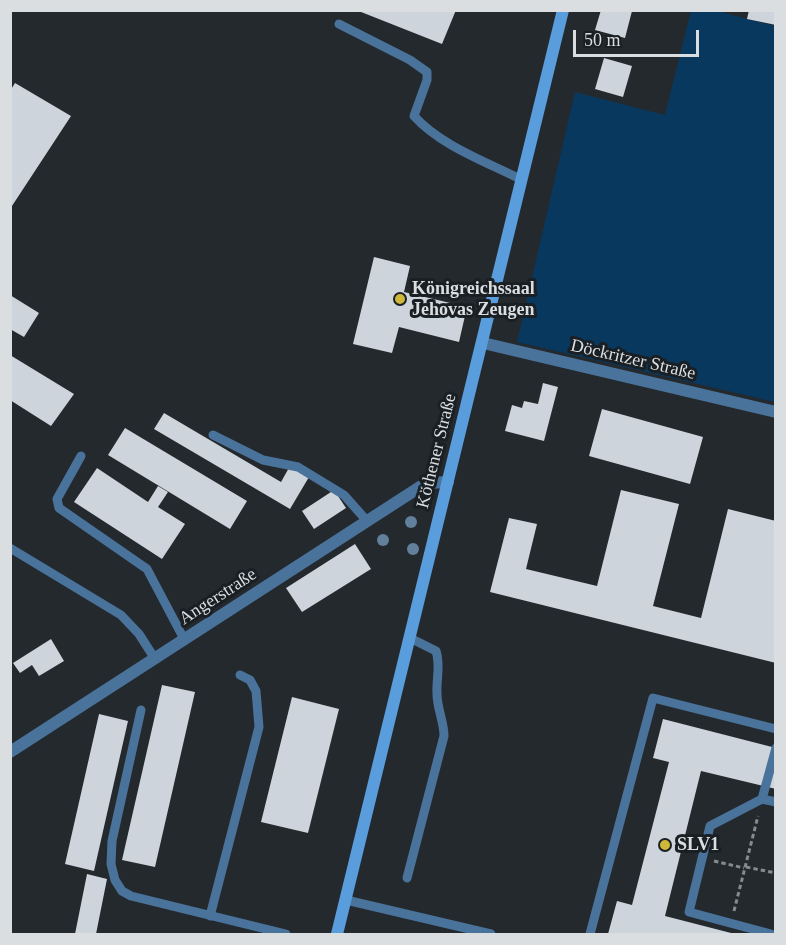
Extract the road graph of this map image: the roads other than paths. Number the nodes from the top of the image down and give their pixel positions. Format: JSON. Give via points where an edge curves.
{"nodes":[{"id":1,"x":563,"y":10,"type":"edge"},
{"id":2,"x":339,"y":24,"type":"dead end"},
{"id":3,"x":522,"y":180,"type":"junction"},
{"id":4,"x":483,"y":343,"type":"junction"},
{"id":5,"x":776,"y":412,"type":"edge"},
{"id":6,"x":213,"y":435,"type":"dead end"},
{"id":7,"x":81,"y":456,"type":"dead end"},
{"id":8,"x":448,"y":482,"type":"junction"},
{"id":9,"x":367,"y":521,"type":"junction"},
{"id":10,"x":10,"y":548,"type":"edge"},
{"id":11,"x":410,"y":638,"type":"junction"},
{"id":12,"x":184,"y":639,"type":"junction"},
{"id":13,"x":155,"y":659,"type":"junction"},
{"id":14,"x":240,"y":675,"type":"dead end"},
{"id":15,"x":141,"y":710,"type":"dead end"},
{"id":16,"x":776,"y":729,"type":"edge"},
{"id":17,"x":776,"y":748,"type":"edge"},
{"id":18,"x":10,"y":752,"type":"edge"},
{"id":19,"x":762,"y":799,"type":"junction"},
{"id":20,"x":776,"y":802,"type":"edge"},
{"id":21,"x":407,"y":878,"type":"dead end"},
{"id":22,"x":346,"y":900,"type":"junction"},
{"id":23,"x":210,"y":916,"type":"junction"},
{"id":24,"x":286,"y":934,"type":"edge"},
{"id":25,"x":337,"y":934,"type":"edge"},
{"id":26,"x":490,"y":934,"type":"edge"},
{"id":27,"x":590,"y":934,"type":"edge"},
{"id":28,"x":771,"y":934,"type":"edge"}],
"edges":[{"from":1,"to":3,"type":"main road","name":"Köthener Straße"},
{"from":2,"to":3,"type":"lane","via":[[427,72],[414,116],[422,125]]},
{"from":3,"to":4,"type":"main road","name":"Köthener Straße"},
{"from":4,"to":5,"type":"street","name":"Döckritzer Straße"},
{"from":4,"to":8,"type":"main road","name":"Köthener Straße"},
{"from":6,"to":9,"type":"lane","via":[[263,460],[298,466],[344,495]]},
{"from":7,"to":12,"type":"lane","via":[[57,499],[59,508],[147,569]]},
{"from":8,"to":9,"type":"street","name":"Angerstraße","via":[[426,483]]},
{"from":8,"to":11,"type":"main road","name":"Köthener Straße"},
{"from":9,"to":12,"type":"street","name":"Angerstraße"},
{"from":10,"to":13,"type":"lane","via":[[121,615]]},
{"from":11,"to":21,"type":"lane","via":[[436,651],[437,695],[444,736]]},
{"from":11,"to":22,"type":"main road","name":"Köthener Straße"},
{"from":12,"to":13,"type":"street","name":"Angerstraße"},
{"from":13,"to":18,"type":"street","name":"Angerstraße"},
{"from":14,"to":23,"type":"lane","via":[[250,680],[256,691],[259,726]]},
{"from":15,"to":23,"type":"lane","via":[[112,841],[115,880],[131,896]]},
{"from":16,"to":27,"type":"lane","via":[[653,698]]},
{"from":17,"to":19,"type":"lane"},
{"from":19,"to":20,"type":"lane"},
{"from":19,"to":28,"type":"lane","via":[[710,826],[689,912]]},
{"from":22,"to":25,"type":"main road","name":"Köthener Straße"},
{"from":22,"to":26,"type":"lane"},
{"from":23,"to":24,"type":"lane"}]}
